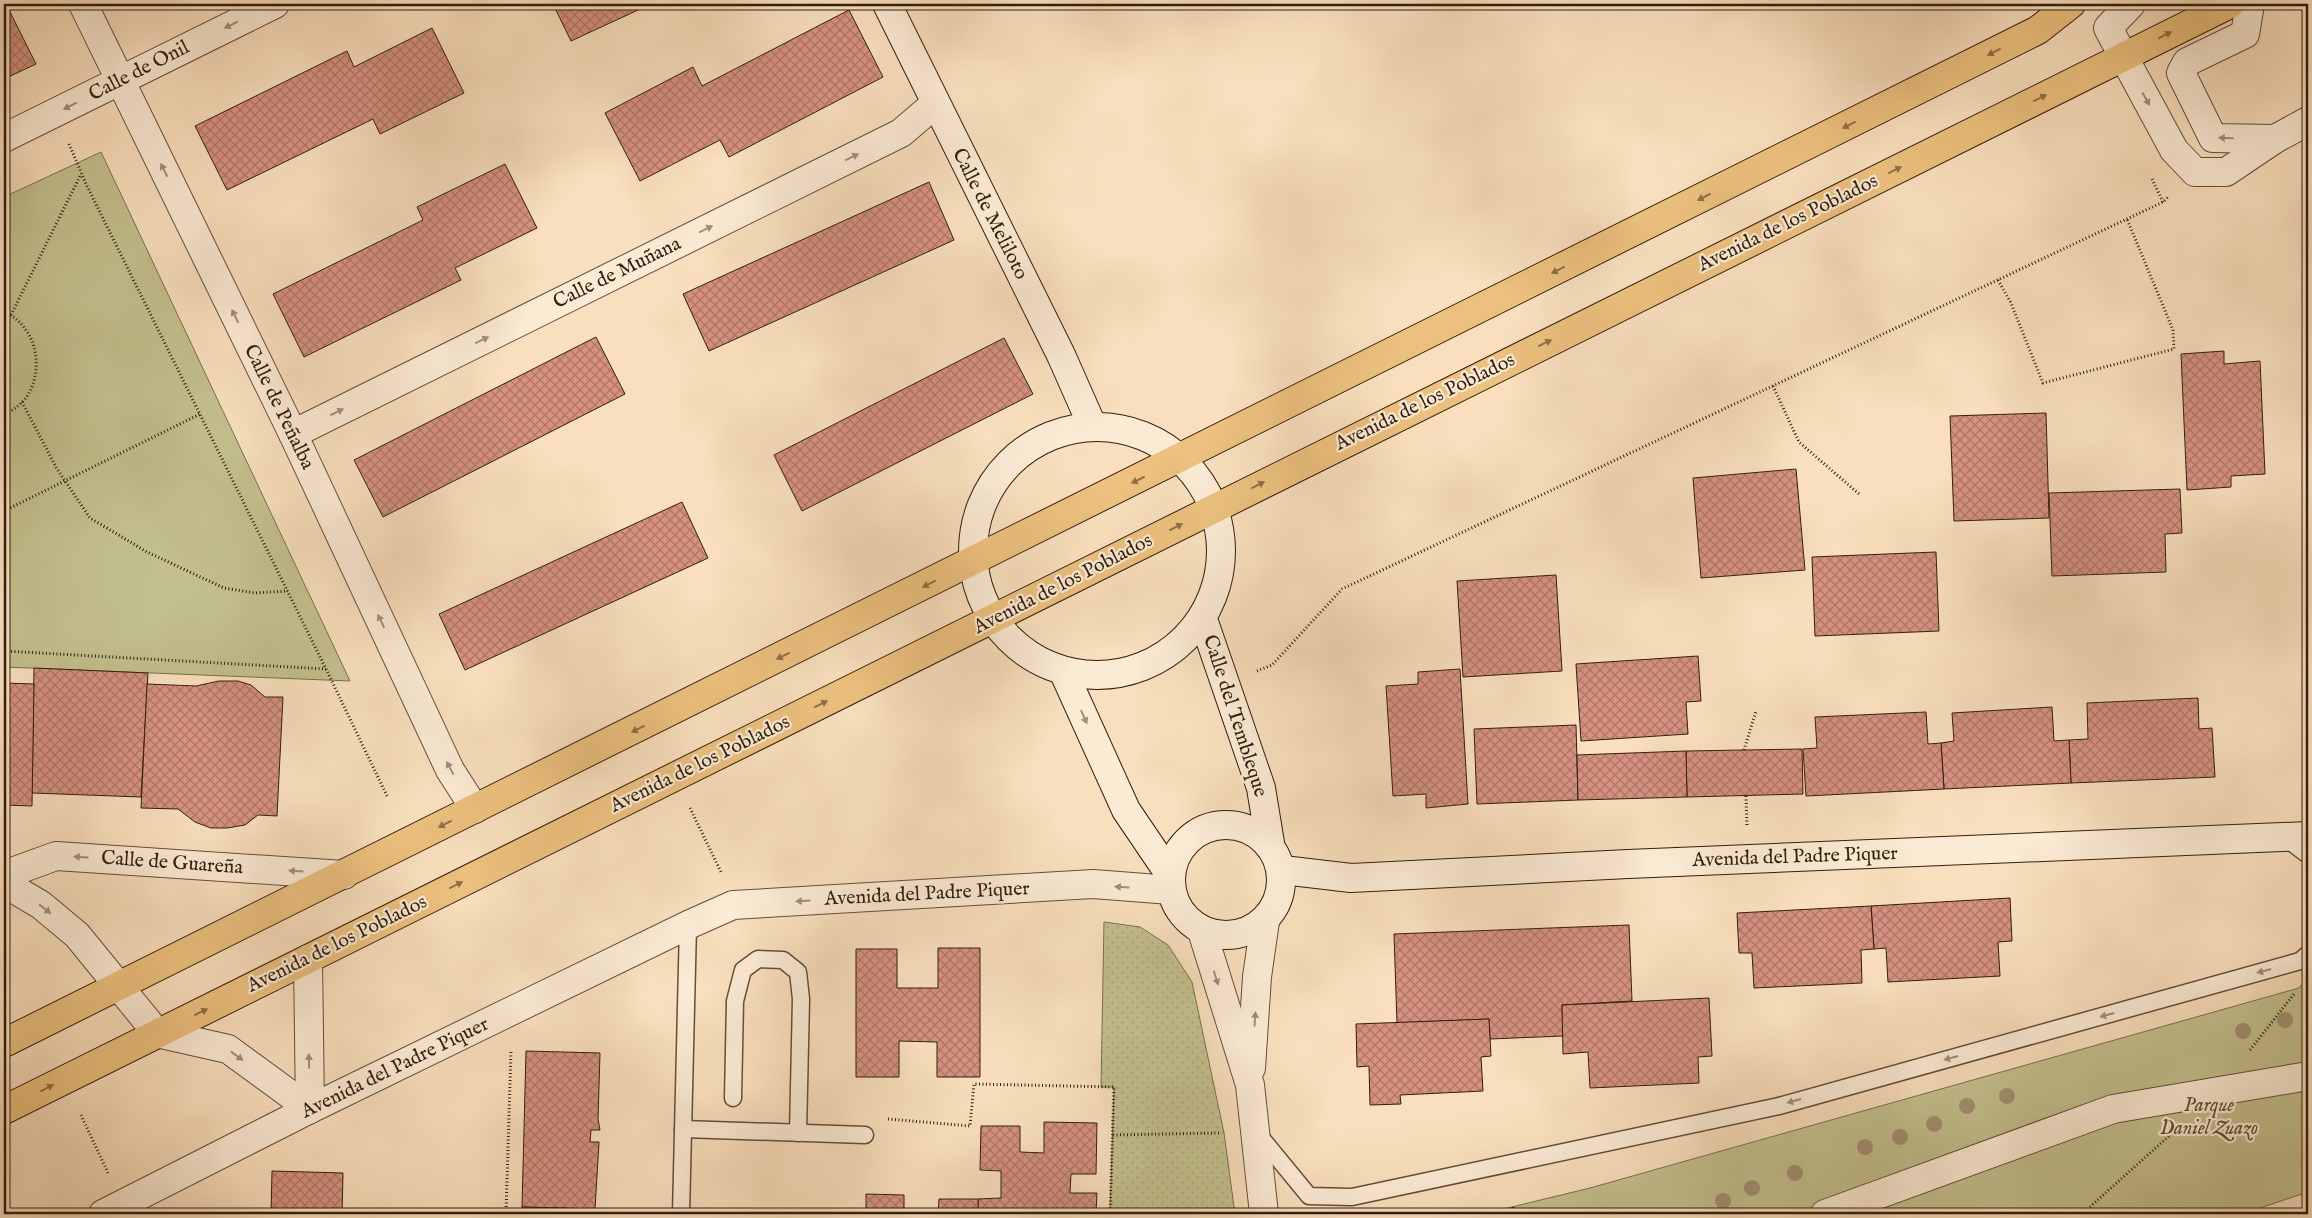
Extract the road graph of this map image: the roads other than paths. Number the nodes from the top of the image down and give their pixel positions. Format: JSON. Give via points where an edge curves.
{"nodes":[{"id":1,"x":83,"y":4,"type":"edge"},
{"id":2,"x":275,"y":4,"type":"edge"},
{"id":3,"x":887,"y":4,"type":"edge"},
{"id":4,"x":2071,"y":4,"type":"edge"},
{"id":5,"x":2131,"y":4,"type":"edge"},
{"id":6,"x":2230,"y":4,"type":"edge"},
{"id":7,"x":2250,"y":4,"type":"edge"},
{"id":8,"x":2122,"y":57,"type":"junction"},
{"id":9,"x":121,"y":80,"type":"junction"},
{"id":10,"x":935,"y":104,"type":"junction"},
{"id":11,"x":2308,"y":121,"type":"edge"},
{"id":12,"x":4,"y":138,"type":"edge"},
{"id":13,"x":2275,"y":139,"type":"junction"},
{"id":14,"x":1092,"y":425,"type":"junction"},
{"id":15,"x":293,"y":434,"type":"junction"},
{"id":16,"x":1182,"y":458,"type":"junction"},
{"id":17,"x":1215,"y":508,"type":"junction"},
{"id":18,"x":972,"y":562,"type":"junction"},
{"id":19,"x":1203,"y":619,"type":"junction"},
{"id":20,"x":992,"y":620,"type":"junction"},
{"id":21,"x":1064,"y":672,"type":"junction"},
{"id":22,"x":475,"y":809,"type":"junction"},
{"id":23,"x":2296,"y":836,"type":"edge"},
{"id":24,"x":1270,"y":843,"type":"junction"},
{"id":25,"x":2308,"y":855,"type":"edge"},
{"id":26,"x":1283,"y":870,"type":"junction"},
{"id":27,"x":4,"y":875,"type":"edge"},
{"id":28,"x":344,"y":875,"type":"junction"},
{"id":29,"x":4,"y":883,"type":"edge"},
{"id":30,"x":1170,"y":883,"type":"junction"},
{"id":31,"x":1265,"y":921,"type":"junction"},
{"id":32,"x":688,"y":925,"type":"junction"},
{"id":33,"x":1202,"y":931,"type":"junction"},
{"id":34,"x":2308,"y":954,"type":"edge"},
{"id":35,"x":308,"y":959,"type":"junction"},
{"id":36,"x":120,"y":986,"type":"junction"},
{"id":37,"x":157,"y":1033,"type":"junction"},
{"id":38,"x":4,"y":1043,"type":"edge"},
{"id":39,"x":2308,"y":1076,"type":"edge"},
{"id":40,"x":1250,"y":1085,"type":"junction"},
{"id":41,"x":733,"y":1098,"type":"dead end"},
{"id":42,"x":310,"y":1109,"type":"junction"},
{"id":43,"x":4,"y":1110,"type":"edge"},
{"id":44,"x":683,"y":1129,"type":"junction"},
{"id":45,"x":1256,"y":1132,"type":"junction"},
{"id":46,"x":798,"y":1133,"type":"junction"},
{"id":47,"x":865,"y":1135,"type":"road end"},
{"id":48,"x":103,"y":1214,"type":"edge"},
{"id":49,"x":681,"y":1214,"type":"edge"},
{"id":50,"x":1264,"y":1214,"type":"edge"},
{"id":51,"x":1825,"y":1214,"type":"edge"}],
"edges":[{"from":1,"to":9,"type":"street","name":"Calle de Peñalba"},
{"from":2,"to":9,"type":"street","name":"Calle de Onil","one_way":true},
{"from":3,"to":10,"type":"street","name":"Calle de Meliloto"},
{"from":4,"to":16,"type":"main road","one_way":true,"via":[[2038,30]]},
{"from":5,"to":8,"type":"street","via":[[2108,28]]},
{"from":8,"to":6,"type":"main road","name":"Avenida de los Poblados","one_way":true},
{"from":13,"to":7,"type":"street","one_way":true,"via":[[2213,138],[2181,73],[2187,62],[2244,34]]},
{"from":8,"to":13,"type":"street","one_way":true,"via":[[2174,150],[2195,172],[2226,172]]},
{"from":17,"to":8,"type":"main road","name":"Avenida de los Poblados","one_way":true},
{"from":9,"to":12,"type":"street","name":"Calle de Onil","one_way":true},
{"from":15,"to":9,"type":"street","name":"Calle de Peñalba","one_way":true},
{"from":10,"to":14,"type":"street","name":"Calle de Meliloto","via":[[1061,355]]},
{"from":15,"to":10,"type":"street","name":"Calle de Muñana","one_way":true,"via":[[900,133]]},
{"from":11,"to":13,"type":"street"},
{"from":14,"to":16,"type":"street","via":[[1140,432]]},
{"from":14,"to":18,"type":"street","via":[[1043,438],[1003,468],[978,512]]},
{"from":22,"to":15,"type":"street","name":"Calle de Peñalba","one_way":true,"via":[[450,770]]},
{"from":16,"to":17,"type":"street"},
{"from":16,"to":18,"type":"main road","one_way":true},
{"from":17,"to":19,"type":"street","via":[[1223,545],[1218,584]]},
{"from":20,"to":17,"type":"main road","name":"Avenida de los Poblados","one_way":true},
{"from":18,"to":20,"type":"street"},
{"from":18,"to":22,"type":"main road","one_way":true},
{"from":19,"to":21,"type":"street","via":[[1166,656],[1116,676]]},
{"from":19,"to":24,"type":"street","name":"Calle del Tembleque","via":[[1261,788]]},
{"from":20,"to":21,"type":"street","via":[[1024,653]]},
{"from":35,"to":20,"type":"main road","name":"Avenida de los Poblados","one_way":true},
{"from":21,"to":30,"type":"street","one_way":true,"via":[[1126,810]]},
{"from":22,"to":28,"type":"main road","one_way":true},
{"from":23,"to":25,"type":"lane"},
{"from":23,"to":26,"type":"street","name":"Avenida del Padre Piquer","via":[[1351,878]]},
{"from":24,"to":26,"type":"street"},
{"from":24,"to":30,"type":"street","via":[[1242,825],[1210,826],[1182,844]]},
{"from":26,"to":31,"type":"street","via":[[1280,898]]},
{"from":28,"to":27,"type":"street","name":"Calle de Guareña","one_way":true,"via":[[56,856]]},
{"from":28,"to":36,"type":"main road"},
{"from":29,"to":36,"type":"street","one_way":true,"via":[[41,905],[77,935]]},
{"from":30,"to":32,"type":"street","name":"Avenida del Padre Piquer","one_way":true,"via":[[1093,884],[733,905]]},
{"from":30,"to":33,"type":"street","via":[[1181,915]]},
{"from":31,"to":33,"type":"street","via":[[1235,936]]},
{"from":40,"to":31,"type":"street","one_way":true},
{"from":32,"to":42,"type":"street","name":"Avenida del Padre Piquer"},
{"from":32,"to":44,"type":"lane"},
{"from":33,"to":40,"type":"street","one_way":true},
{"from":34,"to":45,"type":"lane","one_way":true,"via":[[2300,962],[1779,1106],[1352,1197],[1309,1196]]},
{"from":37,"to":35,"type":"main road","name":"Avenida de los Poblados","one_way":true},
{"from":42,"to":35,"type":"street","one_way":true},
{"from":36,"to":37,"type":"street"},
{"from":36,"to":38,"type":"main road"},
{"from":37,"to":42,"type":"street","one_way":true,"via":[[228,1049]]},
{"from":43,"to":37,"type":"main road","name":"Avenida de los Poblados","one_way":true},
{"from":39,"to":51,"type":"street","via":[[2113,1109]]},
{"from":40,"to":45,"type":"street"},
{"from":41,"to":46,"type":"lane","via":[[735,1001],[743,970],[758,960],[783,960],[798,972],[801,999]]},
{"from":42,"to":48,"type":"street","name":"Avenida del Padre Piquer"},
{"from":44,"to":46,"type":"lane"},
{"from":44,"to":49,"type":"lane"},
{"from":45,"to":50,"type":"street"},
{"from":46,"to":47,"type":"lane"}]}
